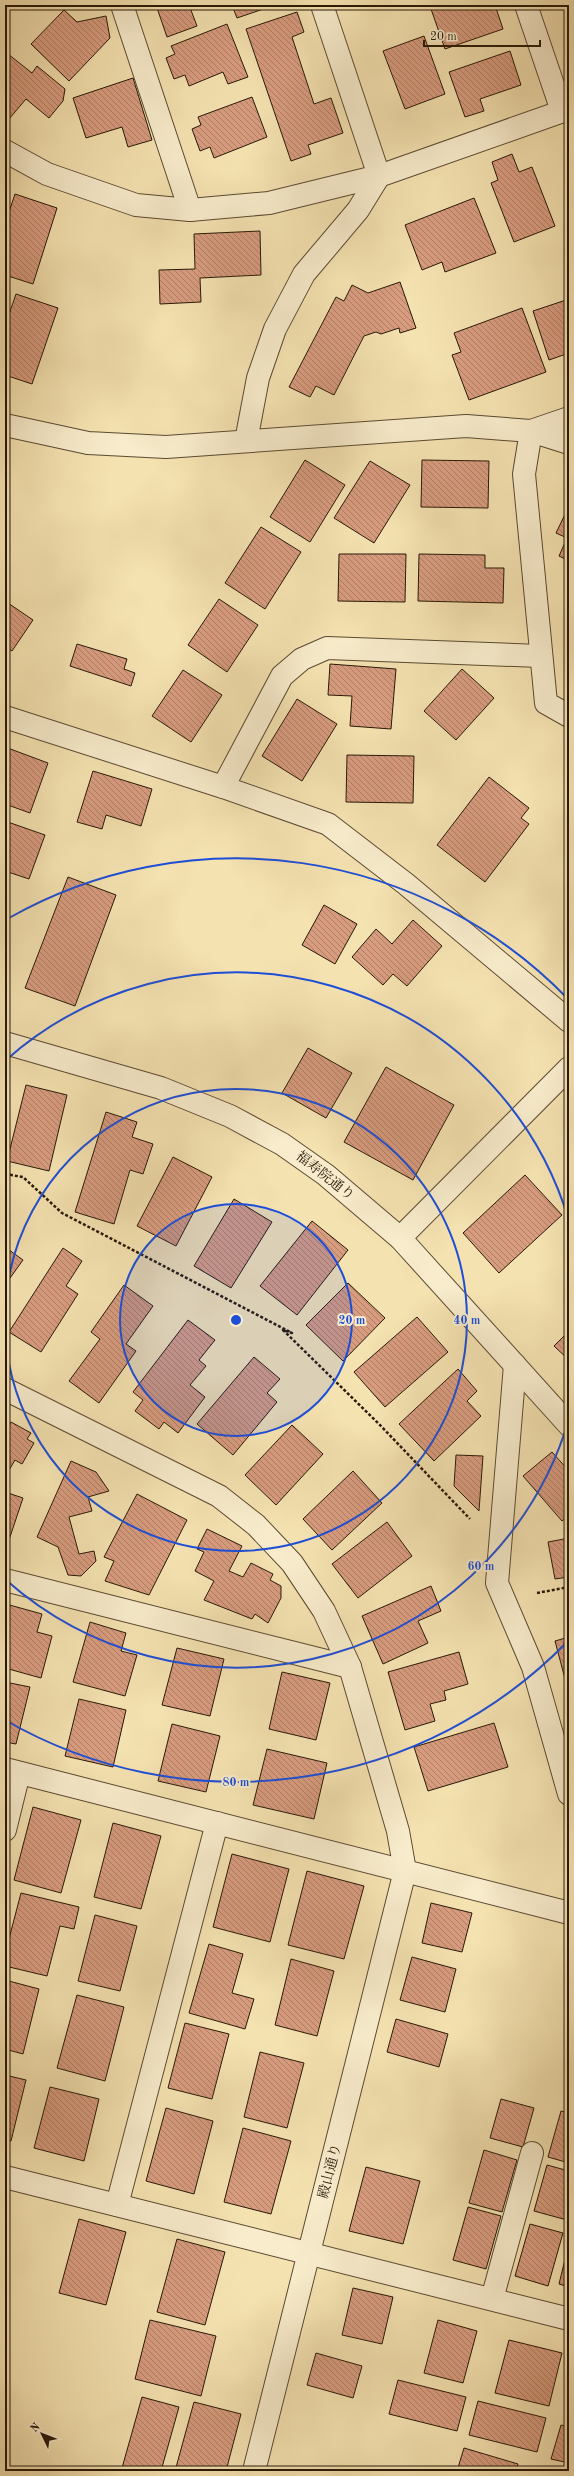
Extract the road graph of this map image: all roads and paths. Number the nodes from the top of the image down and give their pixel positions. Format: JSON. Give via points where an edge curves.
{"nodes":[{"id":1,"x":122,"y":5,"type":"edge"},
{"id":2,"x":322,"y":5,"type":"edge"},
{"id":3,"x":526,"y":5,"type":"edge"},
{"id":4,"x":565,"y":110,"type":"edge"},
{"id":5,"x":5,"y":151,"type":"edge"},
{"id":6,"x":379,"y":176,"type":"junction"},
{"id":7,"x":190,"y":210,"type":"junction"},
{"id":8,"x":569,"y":418,"type":"edge"},
{"id":9,"x":5,"y":425,"type":"edge"},
{"id":10,"x":531,"y":431,"type":"junction"},
{"id":11,"x":246,"y":441,"type":"junction"},
{"id":12,"x":569,"y":443,"type":"edge"},
{"id":13,"x":540,"y":656,"type":"junction"},
{"id":14,"x":569,"y":716,"type":"edge"},
{"id":15,"x":5,"y":717,"type":"edge"},
{"id":16,"x":223,"y":787,"type":"junction"},
{"id":17,"x":569,"y":1021,"type":"edge"},
{"id":18,"x":5,"y":1044,"type":"edge"},
{"id":19,"x":569,"y":1068,"type":"edge"},
{"id":20,"x":5,"y":1174,"type":"edge"},
{"id":21,"x":400,"y":1238,"type":"junction"},
{"id":22,"x":515,"y":1365,"type":"junction"},
{"id":23,"x":5,"y":1388,"type":"edge"},
{"id":24,"x":569,"y":1425,"type":"edge"},
{"id":25,"x":499,"y":1550,"type":"junction"},
{"id":26,"x":5,"y":1580,"type":"edge"},
{"id":27,"x":533,"y":1587,"type":"dead end"},
{"id":28,"x":569,"y":1587,"type":"edge"},
{"id":29,"x":350,"y":1667,"type":"junction"},
{"id":30,"x":12,"y":1771,"type":"edge"},
{"id":31,"x":569,"y":1794,"type":"edge"},
{"id":32,"x":217,"y":1823,"type":"junction"},
{"id":33,"x":5,"y":1830,"type":"edge"},
{"id":34,"x":405,"y":1871,"type":"junction"},
{"id":35,"x":569,"y":1913,"type":"edge"},
{"id":36,"x":532,"y":2153,"type":"dead end"},
{"id":37,"x":5,"y":2177,"type":"edge"},
{"id":38,"x":117,"y":2205,"type":"junction"},
{"id":39,"x":309,"y":2253,"type":"junction"},
{"id":40,"x":492,"y":2300,"type":"junction"},
{"id":41,"x":569,"y":2319,"type":"edge"},
{"id":42,"x":254,"y":2471,"type":"edge"}],
"edges":[{"from":1,"to":7,"type":"street"},
{"from":2,"to":6,"type":"street"},
{"from":3,"to":4,"type":"street"},
{"from":4,"to":6,"type":"street"},
{"from":5,"to":7,"type":"street","via":[[47,174],[136,204]]},
{"from":6,"to":7,"type":"street","via":[[269,203]]},
{"from":6,"to":11,"type":"street","via":[[358,210],[304,274],[274,329],[258,378]]},
{"from":8,"to":10,"type":"street"},
{"from":9,"to":11,"type":"street","via":[[88,443],[166,447]]},
{"from":10,"to":11,"type":"street","via":[[466,426]]},
{"from":10,"to":12,"type":"street"},
{"from":10,"to":13,"type":"street","via":[[524,474]]},
{"from":13,"to":14,"type":"street","via":[[546,702]]},
{"from":13,"to":16,"type":"street","via":[[327,648],[302,659],[282,676]]},
{"from":15,"to":16,"type":"street"},
{"from":16,"to":17,"type":"street","via":[[328,824],[406,884]]},
{"from":18,"to":21,"type":"street","name":"福寿院通り","via":[[161,1088],[230,1116],[282,1144],[326,1174]]},
{"from":19,"to":21,"type":"street"},
{"from":20,"to":25,"type":"path","via":[[23,1177],[62,1213],[292,1333],[283,1330],[379,1424]]},
{"from":21,"to":22,"type":"street","name":"福寿院通り"},
{"from":22,"to":24,"type":"street","name":"福寿院通り"},
{"from":22,"to":25,"type":"street"},
{"from":23,"to":29,"type":"street","via":[[218,1496],[256,1525],[292,1563],[324,1612]]},
{"from":25,"to":31,"type":"street","via":[[496,1583],[533,1667]]},
{"from":26,"to":29,"type":"street"},
{"from":27,"to":28,"type":"path","via":[[536,1593]]},
{"from":29,"to":34,"type":"street","via":[[398,1831]]},
{"from":30,"to":32,"type":"street"},
{"from":30,"to":33,"type":"street"},
{"from":32,"to":34,"type":"street"},
{"from":32,"to":38,"type":"street"},
{"from":34,"to":35,"type":"street"},
{"from":34,"to":39,"type":"street","name":"殿山通り"},
{"from":36,"to":40,"type":"street"},
{"from":37,"to":38,"type":"street"},
{"from":38,"to":39,"type":"street"},
{"from":39,"to":40,"type":"street"},
{"from":39,"to":42,"type":"street","name":"殿山通り"},
{"from":40,"to":41,"type":"street"}]}
